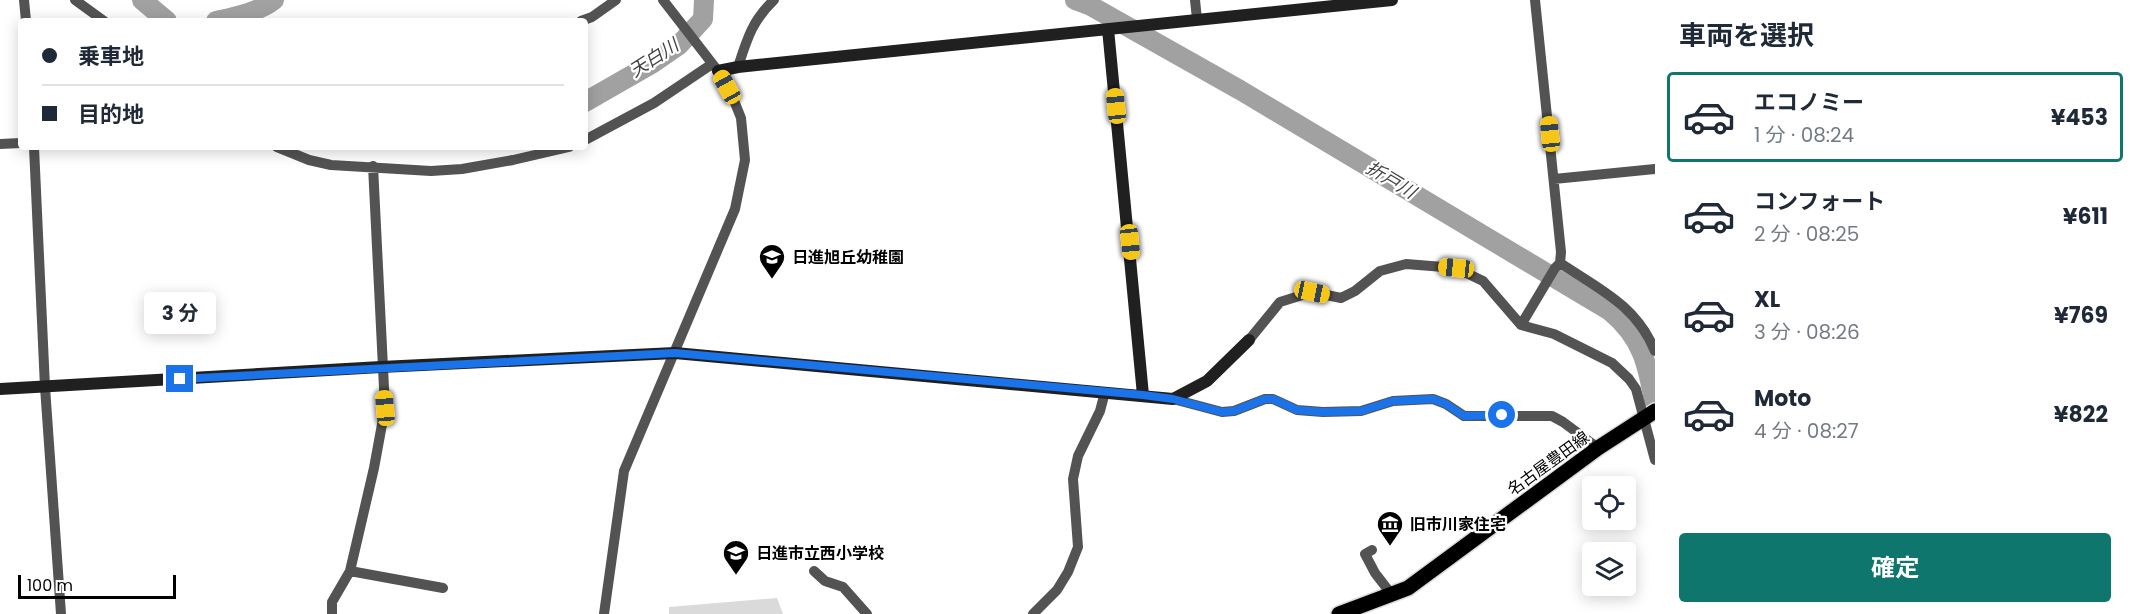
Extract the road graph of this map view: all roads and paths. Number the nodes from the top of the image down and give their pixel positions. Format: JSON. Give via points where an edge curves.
{"nodes":[{"id":1,"x":24,"y":0,"type":"edge"},
{"id":2,"x":75,"y":0,"type":"edge"},
{"id":3,"x":616,"y":0,"type":"edge"},
{"id":4,"x":663,"y":0,"type":"edge"},
{"id":5,"x":774,"y":0,"type":"edge"},
{"id":6,"x":1195,"y":0,"type":"edge"},
{"id":7,"x":1392,"y":0,"type":"edge"},
{"id":8,"x":1535,"y":0,"type":"edge"},
{"id":9,"x":26,"y":18,"type":"edge"},
{"id":10,"x":100,"y":18,"type":"edge"},
{"id":11,"x":588,"y":18,"type":"edge"},
{"id":12,"x":1197,"y":20,"type":"junction"},
{"id":13,"x":1108,"y":29,"type":"junction"},
{"id":14,"x":715,"y":67,"type":"junction"},
{"id":15,"x":738,"y":67,"type":"junction"},
{"id":16,"x":588,"y":138,"type":"edge"},
{"id":17,"x":18,"y":143,"type":"edge"},
{"id":18,"x":0,"y":144,"type":"edge"},
{"id":19,"x":34,"y":150,"type":"edge"},
{"id":20,"x":284,"y":150,"type":"edge"},
{"id":21,"x":555,"y":150,"type":"edge"},
{"id":22,"x":373,"y":166,"type":"junction"},
{"id":23,"x":1655,"y":169,"type":"edge"},
{"id":24,"x":1554,"y":179,"type":"junction"},
{"id":25,"x":1558,"y":265,"type":"junction"},
{"id":26,"x":1521,"y":325,"type":"junction"},
{"id":27,"x":1249,"y":340,"type":"joint"},
{"id":28,"x":1655,"y":351,"type":"edge"},
{"id":29,"x":675,"y":353,"type":"junction"},
{"id":30,"x":381,"y":367,"type":"junction"},
{"id":31,"x":45,"y":387,"type":"junction"},
{"id":32,"x":0,"y":389,"type":"edge"},
{"id":33,"x":1105,"y":392,"type":"junction"},
{"id":34,"x":1143,"y":395,"type":"junction"},
{"id":35,"x":1173,"y":399,"type":"junction"},
{"id":36,"x":1648,"y":415,"type":"edge"},
{"id":37,"x":1598,"y":448,"type":"junction"},
{"id":38,"x":1655,"y":460,"type":"edge"},
{"id":39,"x":1372,"y":550,"type":"dead end"},
{"id":40,"x":350,"y":571,"type":"junction"},
{"id":41,"x":814,"y":571,"type":"dead end"},
{"id":42,"x":443,"y":588,"type":"dead end"},
{"id":43,"x":1392,"y":595,"type":"junction"},
{"id":44,"x":61,"y":614,"type":"edge"},
{"id":45,"x":332,"y":614,"type":"edge"},
{"id":46,"x":604,"y":614,"type":"edge"},
{"id":47,"x":867,"y":614,"type":"edge"},
{"id":48,"x":1033,"y":614,"type":"edge"},
{"id":49,"x":1339,"y":614,"type":"edge"}],
"edges":[{"from":1,"to":9,"type":"street"},
{"from":2,"to":10,"type":"street"},
{"from":3,"to":11,"type":"street"},
{"from":4,"to":14,"type":"street"},
{"from":5,"to":15,"type":"street","via":[[750,30]]},
{"from":6,"to":12,"type":"street"},
{"from":7,"to":12,"type":"street"},
{"from":8,"to":24,"type":"street"},
{"from":12,"to":13,"type":"street"},
{"from":13,"to":15,"type":"street"},
{"from":13,"to":34,"type":"street"},
{"from":14,"to":15,"type":"street"},
{"from":14,"to":16,"type":"street"},
{"from":14,"to":29,"type":"street","via":[[741,118],[743,170],[735,209]]},
{"from":17,"to":18,"type":"street"},
{"from":19,"to":31,"type":"street"},
{"from":20,"to":22,"type":"street","via":[[331,165]]},
{"from":21,"to":22,"type":"street","via":[[462,169],[431,171]]},
{"from":22,"to":30,"type":"street"},
{"from":23,"to":24,"type":"street"},
{"from":24,"to":25,"type":"street","via":[[1561,252]]},
{"from":25,"to":26,"type":"street"},
{"from":25,"to":28,"type":"street","via":[[1620,303],[1642,326]]},
{"from":26,"to":27,"type":"street","via":[[1483,281],[1456,268],[1406,264],[1380,271],[1341,298],[1312,292],[1280,302]]},
{"from":26,"to":36,"type":"street","via":[[1554,334],[1612,363],[1636,389],[1642,411]]},
{"from":27,"to":35,"type":"street","via":[[1207,381]]},
{"from":29,"to":30,"type":"street"},
{"from":29,"to":33,"type":"street"},
{"from":29,"to":46,"type":"street","via":[[624,471]]},
{"from":30,"to":31,"type":"street"},
{"from":30,"to":40,"type":"street","via":[[385,408]]},
{"from":31,"to":32,"type":"street"},
{"from":31,"to":44,"type":"street"},
{"from":33,"to":34,"type":"street"},
{"from":33,"to":48,"type":"street","via":[[1078,456],[1073,479],[1078,547],[1057,590]]},
{"from":34,"to":35,"type":"street"},
{"from":35,"to":37,"type":"street","via":[[1222,412],[1273,399],[1297,410],[1323,412],[1361,411],[1393,401],[1433,399],[1464,416],[1552,416]]},
{"from":36,"to":37,"type":"main road","name":"名古屋豊田線"},
{"from":36,"to":38,"type":"street"},
{"from":37,"to":43,"type":"main road","name":"名古屋豊田線","via":[[1408,588]]},
{"from":39,"to":43,"type":"street","via":[[1365,554]]},
{"from":40,"to":42,"type":"street"},
{"from":40,"to":45,"type":"street","via":[[332,602]]},
{"from":41,"to":47,"type":"street","via":[[825,581],[843,588]]},
{"from":43,"to":49,"type":"main road","name":"名古屋豊田線"}]}
